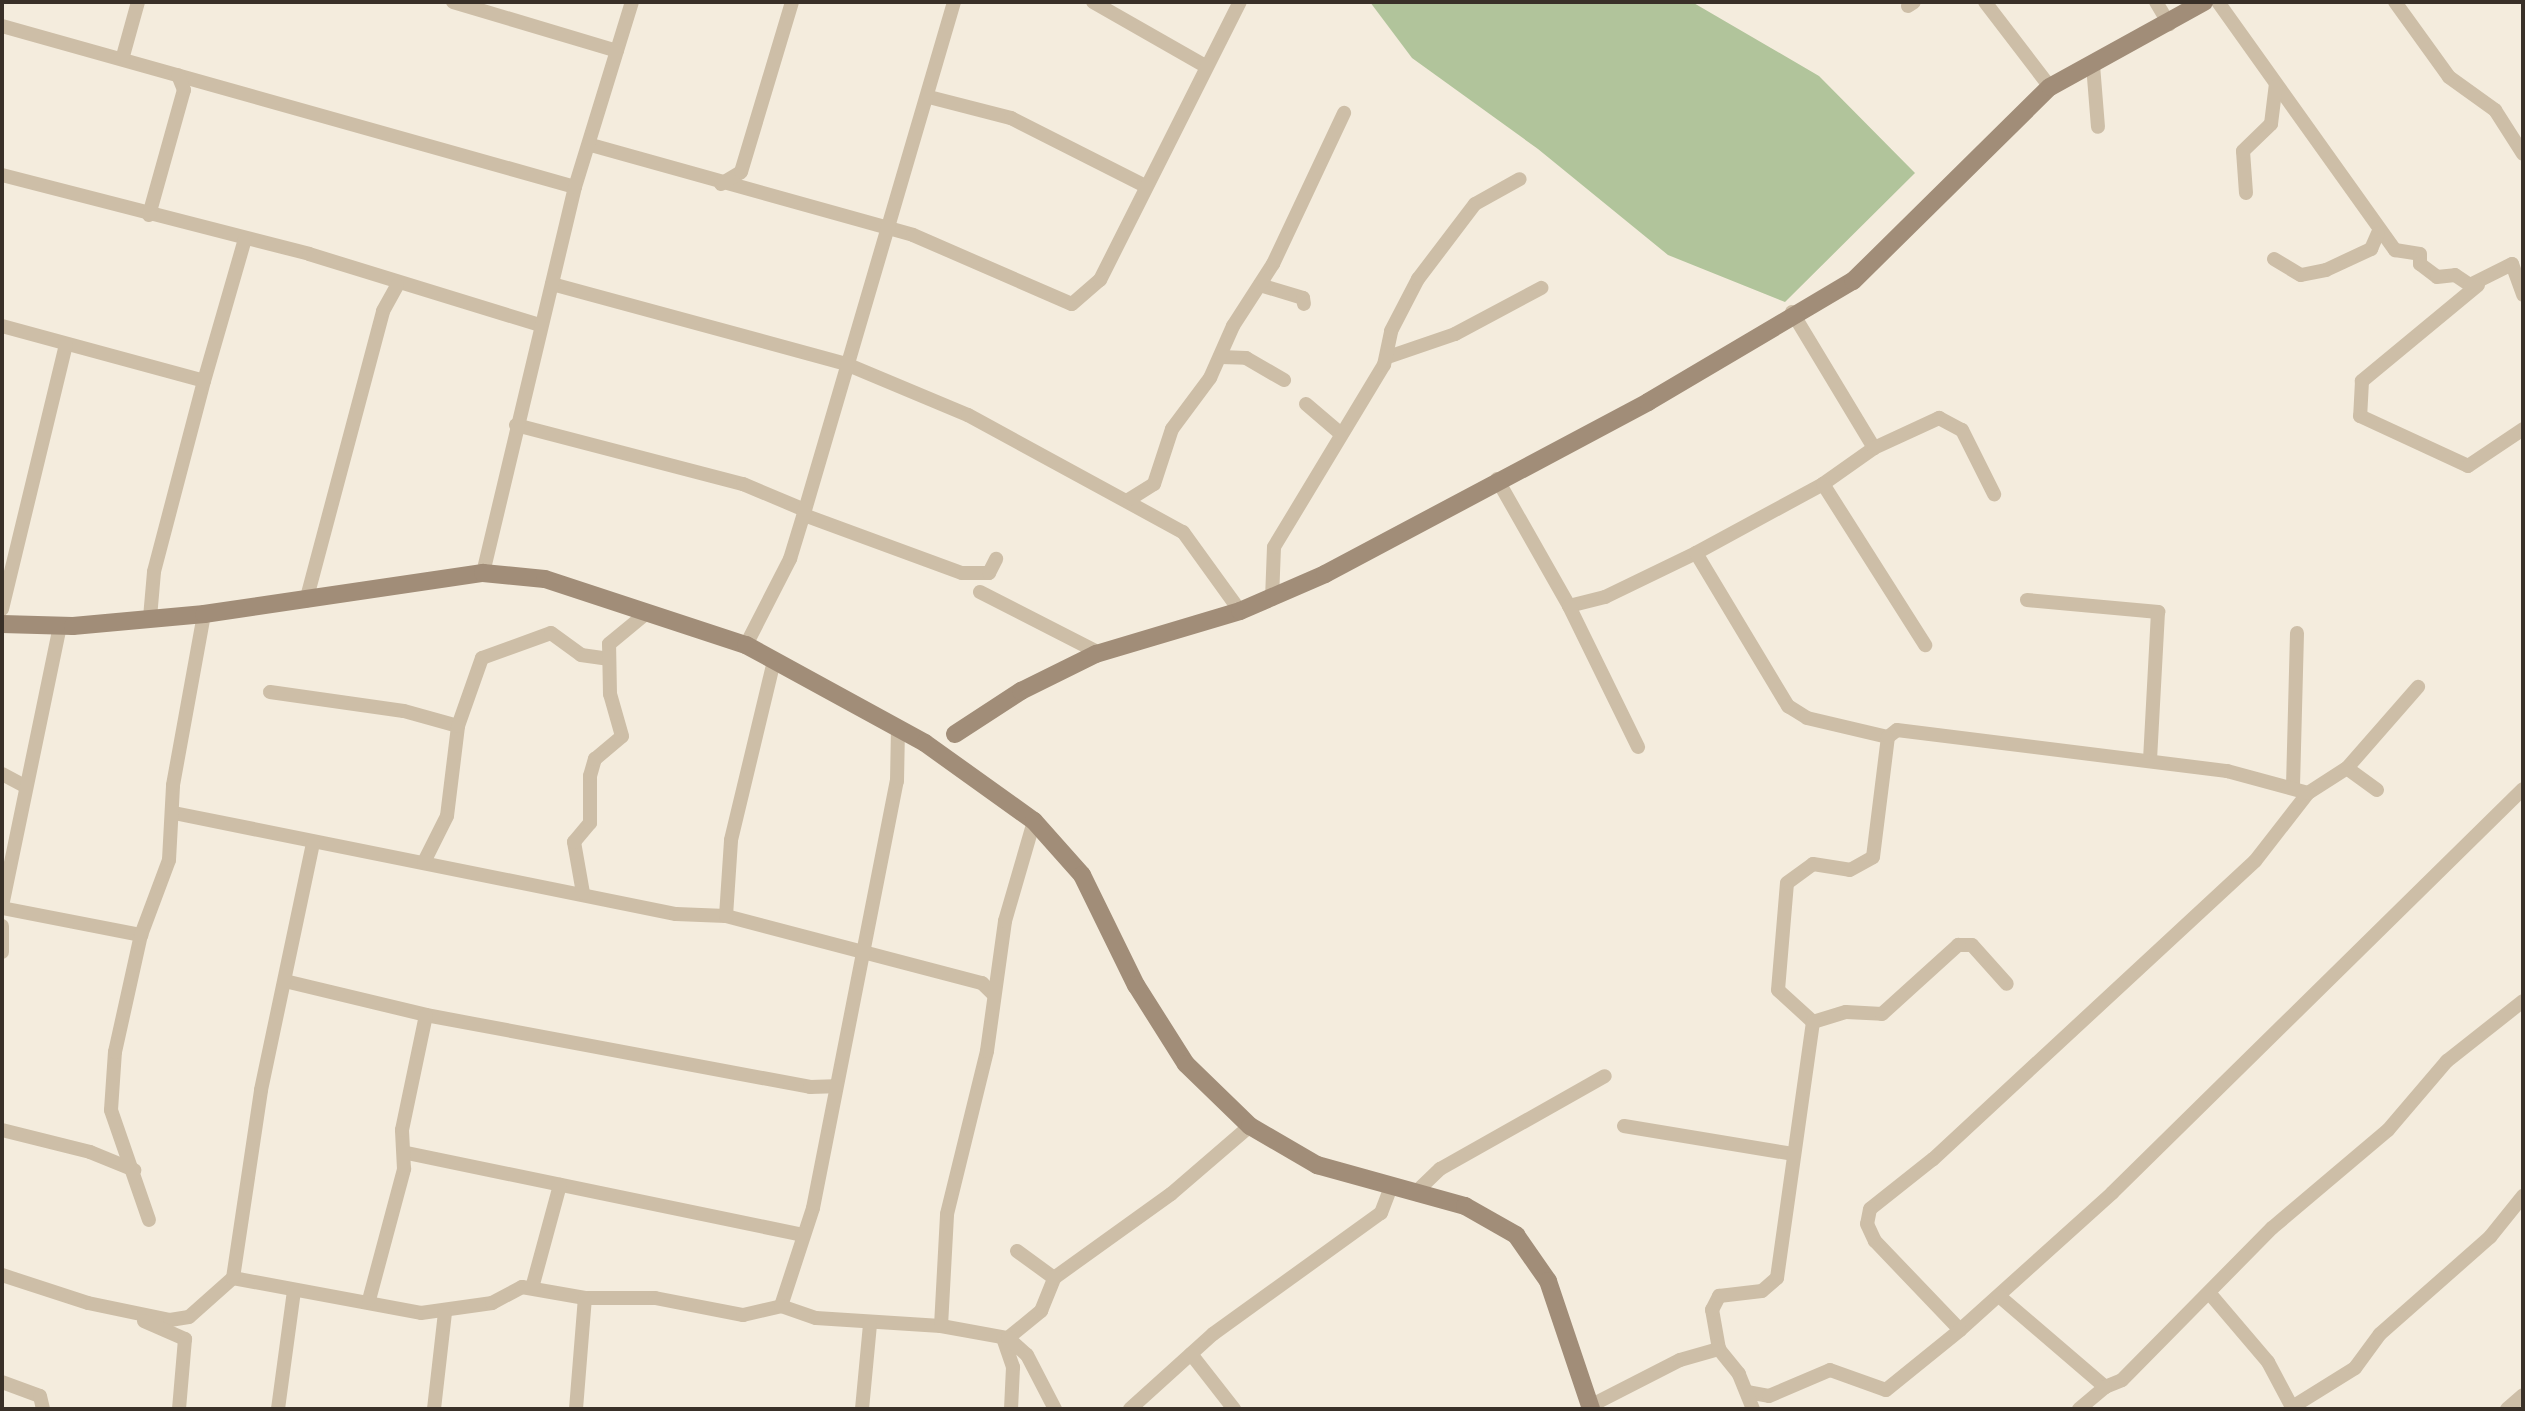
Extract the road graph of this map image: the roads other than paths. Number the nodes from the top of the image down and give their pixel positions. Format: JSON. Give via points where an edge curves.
{"nodes":[{"id":1,"x":138,"y":2,"type":"edge"},
{"id":2,"x":453,"y":2,"type":"edge"},
{"id":3,"x":632,"y":2,"type":"edge"},
{"id":4,"x":792,"y":2,"type":"edge"},
{"id":5,"x":954,"y":2,"type":"edge"},
{"id":6,"x":1093,"y":2,"type":"edge"},
{"id":7,"x":1240,"y":2,"type":"edge"},
{"id":8,"x":1985,"y":2,"type":"edge"},
{"id":9,"x":2156,"y":2,"type":"edge"},
{"id":10,"x":2204,"y":2,"type":"edge"},
{"id":11,"x":2218,"y":2,"type":"edge"},
{"id":12,"x":2395,"y":2,"type":"edge"},
{"id":13,"x":2169,"y":24,"type":"junction"},
{"id":14,"x":2,"y":26,"type":"edge"},
{"id":15,"x":617,"y":51,"type":"junction"},
{"id":16,"x":123,"y":56,"type":"junction"},
{"id":17,"x":2093,"y":65,"type":"junction"},
{"id":18,"x":1205,"y":66,"type":"junction"},
{"id":19,"x":190,"y":86,"type":"junction"},
{"id":20,"x":2276,"y":86,"type":"junction"},
{"id":21,"x":2050,"y":87,"type":"junction"},
{"id":22,"x":929,"y":97,"type":"junction"},
{"id":23,"x":1344,"y":113,"type":"dead end"},
{"id":24,"x":2098,"y":127,"type":"dead end"},
{"id":25,"x":591,"y":145,"type":"junction"},
{"id":26,"x":2523,"y":154,"type":"edge"},
{"id":27,"x":2,"y":175,"type":"edge"},
{"id":28,"x":1520,"y":179,"type":"dead end"},
{"id":29,"x":721,"y":184,"type":"junction"},
{"id":30,"x":1145,"y":186,"type":"junction"},
{"id":31,"x":575,"y":187,"type":"junction"},
{"id":32,"x":2246,"y":193,"type":"dead end"},
{"id":33,"x":149,"y":215,"type":"junction"},
{"id":34,"x":886,"y":229,"type":"junction"},
{"id":35,"x":2378,"y":233,"type":"junction"},
{"id":36,"x":245,"y":239,"type":"junction"},
{"id":37,"x":2274,"y":259,"type":"dead end"},
{"id":38,"x":2518,"y":260,"type":"edge"},
{"id":39,"x":552,"y":284,"type":"junction"},
{"id":40,"x":1260,"y":285,"type":"junction"},
{"id":41,"x":2478,"y":285,"type":"junction"},
{"id":42,"x":397,"y":286,"type":"junction"},
{"id":43,"x":1541,"y":288,"type":"dead end"},
{"id":44,"x":2523,"y":295,"type":"edge"},
{"id":45,"x":1304,"y":304,"type":"dead end"},
{"id":46,"x":1792,"y":312,"type":"junction"},
{"id":47,"x":540,"y":325,"type":"junction"},
{"id":48,"x":2,"y":326,"type":"edge"},
{"id":49,"x":66,"y":345,"type":"junction"},
{"id":50,"x":1221,"y":357,"type":"junction"},
{"id":51,"x":1388,"y":357,"type":"junction"},
{"id":52,"x":846,"y":364,"type":"junction"},
{"id":53,"x":1284,"y":380,"type":"dead end"},
{"id":54,"x":204,"y":381,"type":"junction"},
{"id":55,"x":1306,"y":404,"type":"dead end"},
{"id":56,"x":516,"y":425,"type":"junction"},
{"id":57,"x":2523,"y":429,"type":"edge"},
{"id":58,"x":1341,"y":434,"type":"junction"},
{"id":59,"x":1874,"y":448,"type":"junction"},
{"id":60,"x":1497,"y":479,"type":"junction"},
{"id":61,"x":1823,"y":484,"type":"junction"},
{"id":62,"x":1994,"y":494,"type":"dead end"},
{"id":63,"x":1139,"y":500,"type":"junction"},
{"id":64,"x":804,"y":513,"type":"junction"},
{"id":65,"x":1696,"y":553,"type":"junction"},
{"id":66,"x":996,"y":559,"type":"dead end"},
{"id":67,"x":483,"y":573,"type":"junction"},
{"id":68,"x":980,"y":592,"type":"dead end"},
{"id":69,"x":1272,"y":599,"type":"junction"},
{"id":70,"x":2027,"y":600,"type":"dead end"},
{"id":71,"x":306,"y":601,"type":"junction"},
{"id":72,"x":1569,"y":606,"type":"junction"},
{"id":73,"x":2,"y":609,"type":"edge"},
{"id":74,"x":1240,"y":611,"type":"junction"},
{"id":75,"x":204,"y":614,"type":"junction"},
{"id":76,"x":644,"y":615,"type":"junction"},
{"id":77,"x":150,"y":618,"type":"junction"},
{"id":78,"x":2,"y":624,"type":"edge"},
{"id":79,"x":60,"y":626,"type":"junction"},
{"id":80,"x":2297,"y":633,"type":"dead end"},
{"id":81,"x":746,"y":645,"type":"junction"},
{"id":82,"x":1925,"y":645,"type":"dead end"},
{"id":83,"x":1099,"y":653,"type":"junction"},
{"id":84,"x":608,"y":659,"type":"junction"},
{"id":85,"x":774,"y":661,"type":"junction"},
{"id":86,"x":2418,"y":687,"type":"dead end"},
{"id":87,"x":270,"y":692,"type":"dead end"},
{"id":88,"x":458,"y":726,"type":"junction"},
{"id":89,"x":898,"y":728,"type":"junction"},
{"id":90,"x":955,"y":734,"type":"junction"},
{"id":91,"x":1888,"y":737,"type":"junction"},
{"id":92,"x":925,"y":743,"type":"junction"},
{"id":93,"x":1638,"y":747,"type":"dead end"},
{"id":94,"x":948,"y":759,"type":"junction"},
{"id":95,"x":2150,"y":759,"type":"junction"},
{"id":96,"x":30,"y":767,"type":"junction"},
{"id":97,"x":2347,"y":768,"type":"junction"},
{"id":98,"x":8,"y":775,"type":"edge"},
{"id":99,"x":2293,"y":786,"type":"junction"},
{"id":100,"x":26,"y":787,"type":"junction"},
{"id":101,"x":2523,"y":789,"type":"edge"},
{"id":102,"x":2377,"y":790,"type":"dead end"},
{"id":103,"x":2308,"y":793,"type":"junction"},
{"id":104,"x":174,"y":813,"type":"junction"},
{"id":105,"x":1034,"y":821,"type":"junction"},
{"id":106,"x":313,"y":844,"type":"junction"},
{"id":107,"x":424,"y":862,"type":"junction"},
{"id":108,"x":583,"y":893,"type":"junction"},
{"id":109,"x":2,"y":907,"type":"edge"},
{"id":110,"x":725,"y":910,"type":"junction"},
{"id":111,"x":2,"y":926,"type":"edge"},
{"id":112,"x":141,"y":935,"type":"junction"},
{"id":113,"x":2,"y":952,"type":"edge"},
{"id":114,"x":860,"y":952,"type":"junction"},
{"id":115,"x":289,"y":982,"type":"junction"},
{"id":116,"x":2007,"y":984,"type":"dead end"},
{"id":117,"x":987,"y":988,"type":"junction"},
{"id":118,"x":2523,"y":1001,"type":"edge"},
{"id":119,"x":426,"y":1015,"type":"junction"},
{"id":120,"x":1813,"y":1022,"type":"junction"},
{"id":121,"x":1605,"y":1076,"type":"dead end"},
{"id":122,"x":834,"y":1086,"type":"junction"},
{"id":123,"x":1250,"y":1126,"type":"junction"},
{"id":124,"x":1624,"y":1126,"type":"dead end"},
{"id":125,"x":2,"y":1130,"type":"edge"},
{"id":126,"x":407,"y":1153,"type":"junction"},
{"id":127,"x":1793,"y":1154,"type":"junction"},
{"id":128,"x":134,"y":1170,"type":"junction"},
{"id":129,"x":560,"y":1185,"type":"junction"},
{"id":130,"x":1391,"y":1187,"type":"junction"},
{"id":131,"x":1415,"y":1193,"type":"junction"},
{"id":132,"x":2523,"y":1196,"type":"edge"},
{"id":133,"x":149,"y":1220,"type":"dead end"},
{"id":134,"x":803,"y":1235,"type":"junction"},
{"id":135,"x":1017,"y":1251,"type":"dead end"},
{"id":136,"x":2,"y":1275,"type":"edge"},
{"id":137,"x":233,"y":1278,"type":"junction"},
{"id":138,"x":1054,"y":1278,"type":"junction"},
{"id":139,"x":532,"y":1288,"type":"junction"},
{"id":140,"x":294,"y":1291,"type":"junction"},
{"id":141,"x":2211,"y":1295,"type":"junction"},
{"id":142,"x":1999,"y":1296,"type":"junction"},
{"id":143,"x":585,"y":1298,"type":"junction"},
{"id":144,"x":369,"y":1300,"type":"junction"},
{"id":145,"x":781,"y":1306,"type":"junction"},
{"id":146,"x":126,"y":1313,"type":"junction"},
{"id":147,"x":445,"y":1313,"type":"junction"},
{"id":148,"x":870,"y":1325,"type":"junction"},
{"id":149,"x":941,"y":1326,"type":"junction"},
{"id":150,"x":1960,"y":1330,"type":"junction"},
{"id":151,"x":1004,"y":1336,"type":"junction"},
{"id":152,"x":1719,"y":1349,"type":"junction"},
{"id":153,"x":1191,"y":1354,"type":"junction"},
{"id":154,"x":2,"y":1382,"type":"edge"},
{"id":155,"x":2105,"y":1387,"type":"junction"},
{"id":156,"x":1747,"y":1392,"type":"junction"},
{"id":157,"x":2523,"y":1395,"type":"edge"},
{"id":158,"x":1590,"y":1407,"type":"edge"},
{"id":159,"x":2293,"y":1407,"type":"edge"},
{"id":160,"x":43,"y":1409,"type":"edge"},
{"id":161,"x":179,"y":1409,"type":"edge"},
{"id":162,"x":278,"y":1409,"type":"edge"},
{"id":163,"x":434,"y":1409,"type":"edge"},
{"id":164,"x":576,"y":1409,"type":"edge"},
{"id":165,"x":862,"y":1409,"type":"edge"},
{"id":166,"x":1011,"y":1409,"type":"edge"},
{"id":167,"x":1055,"y":1409,"type":"edge"},
{"id":168,"x":1130,"y":1409,"type":"edge"},
{"id":169,"x":1234,"y":1409,"type":"edge"},
{"id":170,"x":1753,"y":1409,"type":"edge"},
{"id":171,"x":2079,"y":1409,"type":"edge"},
{"id":172,"x":2507,"y":1409,"type":"edge"}],
"edges":[{"from":1,"to":16,"type":"street"},
{"from":2,"to":15,"type":"street"},
{"from":3,"to":15,"type":"street"},
{"from":4,"to":29,"type":"street","via":[[741,172]]},
{"from":5,"to":22,"type":"street"},
{"from":6,"to":18,"type":"street"},
{"from":7,"to":18,"type":"street"},
{"from":8,"to":21,"type":"street"},
{"from":9,"to":13,"type":"street"},
{"from":10,"to":13,"type":"street"},
{"from":11,"to":20,"type":"street"},
{"from":12,"to":26,"type":"street","via":[[2449,77],[2495,110]]},
{"from":13,"to":17,"type":"street"},
{"from":14,"to":16,"type":"street"},
{"from":15,"to":25,"type":"street"},
{"from":16,"to":19,"type":"street","via":[[178,75]]},
{"from":17,"to":21,"type":"street"},
{"from":17,"to":24,"type":"street"},
{"from":18,"to":30,"type":"street","via":[[1167,155]]},
{"from":19,"to":31,"type":"street"},
{"from":19,"to":33,"type":"street"},
{"from":20,"to":32,"type":"street","via":[[2271,124],[2243,151]]},
{"from":20,"to":35,"type":"street","via":[[2366,206]]},
{"from":21,"to":46,"type":"street","via":[[1853,281]]},
{"from":22,"to":30,"type":"street","via":[[1011,118]]},
{"from":22,"to":34,"type":"street"},
{"from":23,"to":40,"type":"street"},
{"from":25,"to":29,"type":"street"},
{"from":25,"to":31,"type":"street"},
{"from":27,"to":33,"type":"street"},
{"from":28,"to":51,"type":"street","via":[[1475,204],[1424,270],[1391,331]]},
{"from":29,"to":34,"type":"street"},
{"from":30,"to":34,"type":"street","via":[[1100,280],[1072,304],[936,243]]},
{"from":31,"to":39,"type":"street"},
{"from":33,"to":36,"type":"street"},
{"from":34,"to":52,"type":"street"},
{"from":35,"to":37,"type":"street","via":[[2371,249],[2326,270],[2301,275]]},
{"from":35,"to":41,"type":"street","via":[[2401,253],[2420,254],[2420,264],[2437,277],[2455,275]]},
{"from":36,"to":42,"type":"street"},
{"from":36,"to":54,"type":"street"},
{"from":38,"to":41,"type":"street"},
{"from":38,"to":44,"type":"street"},
{"from":39,"to":47,"type":"street"},
{"from":39,"to":52,"type":"street"},
{"from":40,"to":45,"type":"street","via":[[1303,298]]},
{"from":40,"to":50,"type":"street"},
{"from":41,"to":57,"type":"street","via":[[2362,381],[2360,416],[2468,466]]},
{"from":42,"to":47,"type":"street"},
{"from":42,"to":71,"type":"street","via":[[383,311]]},
{"from":43,"to":51,"type":"street","via":[[1455,334]]},
{"from":46,"to":59,"type":"street"},
{"from":46,"to":60,"type":"street","via":[[1648,402]]},
{"from":47,"to":56,"type":"street"},
{"from":48,"to":49,"type":"street"},
{"from":49,"to":54,"type":"street"},
{"from":49,"to":73,"type":"street"},
{"from":50,"to":53,"type":"street","via":[[1246,358]]},
{"from":50,"to":63,"type":"street","via":[[1172,429]]},
{"from":51,"to":58,"type":"street"},
{"from":52,"to":63,"type":"street","via":[[968,415],[1054,466]]},
{"from":52,"to":64,"type":"street"},
{"from":54,"to":77,"type":"street","via":[[154,572]]},
{"from":55,"to":58,"type":"street"},
{"from":56,"to":64,"type":"street","via":[[730,480]]},
{"from":56,"to":67,"type":"street"},
{"from":58,"to":69,"type":"street","via":[[1274,547]]},
{"from":59,"to":61,"type":"street"},
{"from":59,"to":62,"type":"street","via":[[1946,418],[1962,430]]},
{"from":60,"to":69,"type":"street"},
{"from":60,"to":72,"type":"street"},
{"from":61,"to":65,"type":"street"},
{"from":61,"to":82,"type":"street","via":[[1899,613]]},
{"from":63,"to":74,"type":"street","via":[[1198,544]]},
{"from":64,"to":66,"type":"street","via":[[962,573],[989,573]]},
{"from":64,"to":81,"type":"street"},
{"from":65,"to":72,"type":"street","via":[[1605,597]]},
{"from":65,"to":91,"type":"street","via":[[1788,706],[1807,718]]},
{"from":67,"to":71,"type":"street"},
{"from":67,"to":76,"type":"street","via":[[545,579]]},
{"from":68,"to":83,"type":"street"},
{"from":69,"to":74,"type":"street"},
{"from":70,"to":95,"type":"street","via":[[2158,612]]},
{"from":71,"to":75,"type":"street"},
{"from":72,"to":93,"type":"street"},
{"from":74,"to":83,"type":"street"},
{"from":75,"to":77,"type":"street"},
{"from":75,"to":104,"type":"street","via":[[173,785]]},
{"from":76,"to":81,"type":"street"},
{"from":76,"to":84,"type":"street","via":[[612,637]]},
{"from":77,"to":79,"type":"street"},
{"from":78,"to":79,"type":"street"},
{"from":79,"to":96,"type":"street"},
{"from":80,"to":99,"type":"street"},
{"from":81,"to":85,"type":"street"},
{"from":83,"to":90,"type":"street","via":[[1021,691]]},
{"from":84,"to":88,"type":"street","via":[[581,655],[551,633],[492,653],[477,664]]},
{"from":84,"to":108,"type":"street","via":[[622,736],[595,759],[590,776],[590,823],[574,842]]},
{"from":85,"to":89,"type":"street"},
{"from":85,"to":110,"type":"street","via":[[731,840]]},
{"from":86,"to":97,"type":"street"},
{"from":87,"to":88,"type":"street","via":[[404,711]]},
{"from":88,"to":107,"type":"street","via":[[453,791]]},
{"from":89,"to":92,"type":"street"},
{"from":89,"to":114,"type":"street","via":[[897,781]]},
{"from":90,"to":92,"type":"street"},
{"from":90,"to":94,"type":"street"},
{"from":91,"to":95,"type":"street","via":[[1903,729]]},
{"from":91,"to":120,"type":"street","via":[[1873,857],[1850,870],[1813,864],[1787,883],[1778,990]]},
{"from":92,"to":94,"type":"street"},
{"from":94,"to":105,"type":"street"},
{"from":95,"to":99,"type":"street"},
{"from":96,"to":98,"type":"street"},
{"from":96,"to":100,"type":"street"},
{"from":97,"to":102,"type":"street"},
{"from":97,"to":103,"type":"street"},
{"from":98,"to":100,"type":"street"},
{"from":99,"to":103,"type":"street"},
{"from":100,"to":109,"type":"street"},
{"from":101,"to":142,"type":"street"},
{"from":103,"to":150,"type":"street","via":[[2255,861],[1933,1159],[1870,1209],[1867,1224],[1875,1241]]},
{"from":104,"to":106,"type":"street"},
{"from":104,"to":112,"type":"street","via":[[169,860]]},
{"from":105,"to":117,"type":"street","via":[[996,975]]},
{"from":105,"to":123,"type":"street","via":[[1082,875],[1136,985],[1186,1064]]},
{"from":106,"to":107,"type":"street"},
{"from":106,"to":115,"type":"street"},
{"from":107,"to":108,"type":"street"},
{"from":108,"to":110,"type":"street","via":[[709,916]]},
{"from":109,"to":112,"type":"street"},
{"from":110,"to":114,"type":"street"},
{"from":111,"to":113,"type":"street"},
{"from":112,"to":128,"type":"street","via":[[111,1094]]},
{"from":114,"to":117,"type":"street"},
{"from":114,"to":122,"type":"street"},
{"from":115,"to":119,"type":"street"},
{"from":115,"to":137,"type":"street","via":[[261,1090]]},
{"from":116,"to":120,"type":"street","via":[[1972,945],[1958,945],[1882,1014],[1846,1012]]},
{"from":117,"to":149,"type":"street","via":[[987,1051],[947,1214]]},
{"from":118,"to":141,"type":"street","via":[[2447,1061],[2388,1130],[2272,1228]]},
{"from":119,"to":122,"type":"street","via":[[810,1087]]},
{"from":119,"to":126,"type":"street","via":[[402,1130]]},
{"from":120,"to":127,"type":"street"},
{"from":121,"to":131,"type":"street","via":[[1440,1169]]},
{"from":122,"to":134,"type":"street"},
{"from":123,"to":130,"type":"street","via":[[1317,1165]]},
{"from":123,"to":138,"type":"street","via":[[1171,1194]]},
{"from":124,"to":127,"type":"street"},
{"from":125,"to":128,"type":"street","via":[[90,1152]]},
{"from":126,"to":129,"type":"street"},
{"from":126,"to":144,"type":"street"},
{"from":127,"to":152,"type":"street","via":[[1777,1278],[1762,1291],[1719,1296],[1712,1310]]},
{"from":128,"to":133,"type":"street"},
{"from":129,"to":134,"type":"street"},
{"from":129,"to":139,"type":"street"},
{"from":130,"to":131,"type":"street"},
{"from":130,"to":153,"type":"street","via":[[1381,1213]]},
{"from":131,"to":158,"type":"street","via":[[1494,1220],[1531,1253],[1548,1281]]},
{"from":132,"to":159,"type":"street","via":[[2490,1237],[2380,1334],[2355,1368]]},
{"from":134,"to":145,"type":"street"},
{"from":135,"to":138,"type":"street"},
{"from":136,"to":146,"type":"street"},
{"from":137,"to":140,"type":"street"},
{"from":137,"to":146,"type":"street","via":[[189,1317]]},
{"from":138,"to":151,"type":"street","via":[[1041,1311]]},
{"from":139,"to":143,"type":"street"},
{"from":139,"to":147,"type":"street","via":[[514,1287],[500,1300]]},
{"from":140,"to":144,"type":"street"},
{"from":140,"to":162,"type":"street"},
{"from":141,"to":155,"type":"street","via":[[2145,1361]]},
{"from":141,"to":159,"type":"street","via":[[2268,1362]]},
{"from":142,"to":150,"type":"street"},
{"from":142,"to":155,"type":"street"},
{"from":143,"to":145,"type":"street","via":[[655,1298],[743,1315]]},
{"from":143,"to":164,"type":"street"},
{"from":144,"to":147,"type":"street","via":[[397,1310]]},
{"from":145,"to":148,"type":"street"},
{"from":146,"to":161,"type":"street","via":[[185,1339]]},
{"from":147,"to":163,"type":"street"},
{"from":148,"to":149,"type":"street"},
{"from":148,"to":165,"type":"street"},
{"from":149,"to":151,"type":"street"},
{"from":150,"to":156,"type":"street","via":[[1886,1390],[1830,1370],[1769,1396]]},
{"from":151,"to":166,"type":"street","via":[[1013,1367]]},
{"from":151,"to":167,"type":"street","via":[[1027,1355]]},
{"from":152,"to":156,"type":"street"},
{"from":152,"to":158,"type":"street","via":[[1680,1360]]},
{"from":153,"to":168,"type":"street"},
{"from":153,"to":169,"type":"street"},
{"from":154,"to":160,"type":"street","via":[[40,1396]]},
{"from":155,"to":171,"type":"street"},
{"from":156,"to":170,"type":"street"},
{"from":157,"to":172,"type":"street"}]}
